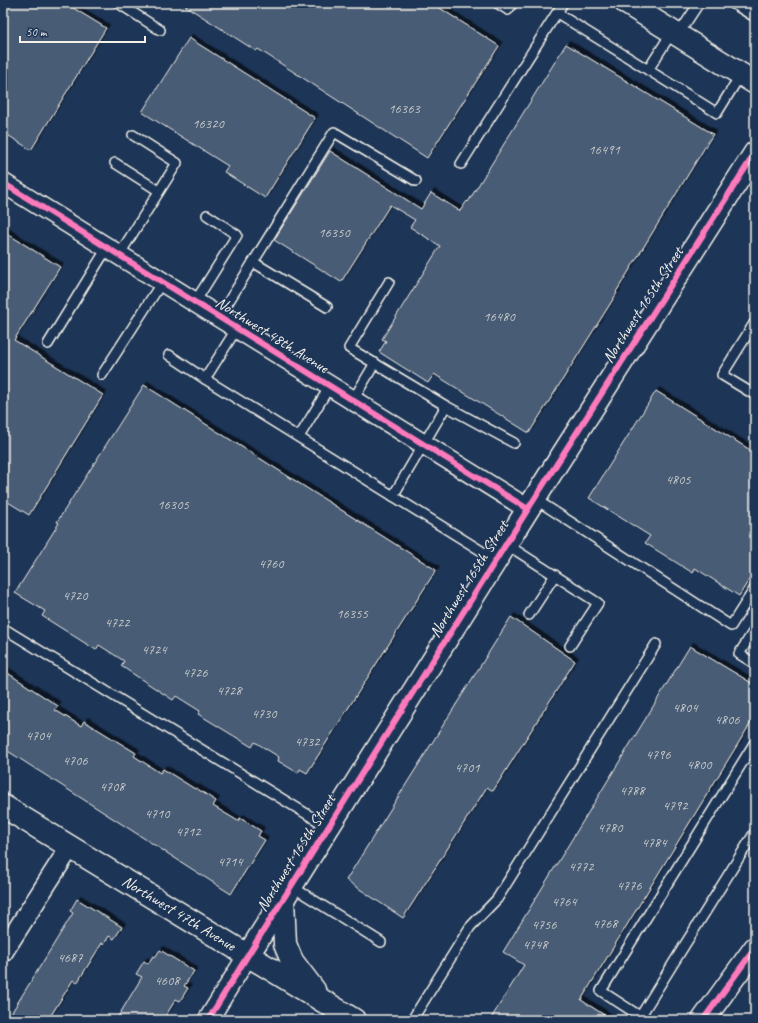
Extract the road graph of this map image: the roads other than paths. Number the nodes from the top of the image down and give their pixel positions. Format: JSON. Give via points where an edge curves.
{"nodes":[{"id":1,"x":118,"y":3,"type":"edge"},
{"id":2,"x":497,"y":3,"type":"edge"},
{"id":3,"x":513,"y":3,"type":"edge"},
{"id":4,"x":563,"y":3,"type":"edge"},
{"id":5,"x":626,"y":3,"type":"edge"},
{"id":6,"x":699,"y":3,"type":"edge"},
{"id":7,"x":732,"y":3,"type":"edge"},
{"id":8,"x":557,"y":13,"type":"junction"},
{"id":9,"x":755,"y":17,"type":"edge"},
{"id":10,"x":160,"y":30,"type":"dead end"},
{"id":11,"x":675,"y":33,"type":"junction"},
{"id":12,"x":648,"y":70,"type":"junction"},
{"id":13,"x":748,"y":79,"type":"edge"},
{"id":14,"x":133,"y":135,"type":"dead end"},
{"id":15,"x":755,"y":153,"type":"edge"},
{"id":16,"x":115,"y":163,"type":"dead end"},
{"id":17,"x":461,"y":164,"type":"dead end"},
{"id":18,"x":416,"y":181,"type":"dead end"},
{"id":19,"x":3,"y":183,"type":"edge"},
{"id":20,"x":159,"y":191,"type":"junction"},
{"id":21,"x":207,"y":215,"type":"dead end"},
{"id":22,"x":113,"y":252,"type":"junction"},
{"id":23,"x":253,"y":262,"type":"junction"},
{"id":24,"x":162,"y":282,"type":"junction"},
{"id":25,"x":388,"y":282,"type":"dead end"},
{"id":26,"x":195,"y":302,"type":"junction"},
{"id":27,"x":327,"y":307,"type":"dead end"},
{"id":28,"x":219,"y":317,"type":"junction"},
{"id":29,"x":755,"y":322,"type":"edge"},
{"id":30,"x":237,"y":328,"type":"junction"},
{"id":31,"x":48,"y":344,"type":"dead end"},
{"id":32,"x":169,"y":356,"type":"dead end"},
{"id":33,"x":375,"y":363,"type":"junction"},
{"id":34,"x":102,"y":375,"type":"dead end"},
{"id":35,"x":205,"y":379,"type":"junction"},
{"id":36,"x":330,"y":386,"type":"junction"},
{"id":37,"x":755,"y":395,"type":"edge"},
{"id":38,"x":353,"y":400,"type":"junction"},
{"id":39,"x":446,"y":406,"type":"junction"},
{"id":40,"x":299,"y":437,"type":"junction"},
{"id":41,"x":424,"y":444,"type":"junction"},
{"id":42,"x":514,"y":444,"type":"dead end"},
{"id":43,"x":393,"y":496,"type":"junction"},
{"id":44,"x":531,"y":504,"type":"junction"},
{"id":45,"x":501,"y":552,"type":"junction"},
{"id":46,"x":555,"y":575,"type":"junction"},
{"id":47,"x":755,"y":588,"type":"edge"},
{"id":48,"x":529,"y":615,"type":"dead end"},
{"id":49,"x":3,"y":628,"type":"edge"},
{"id":50,"x":755,"y":629,"type":"edge"},
{"id":51,"x":656,"y":644,"type":"dead end"},
{"id":52,"x":570,"y":646,"type":"dead end"},
{"id":53,"x":755,"y":664,"type":"edge"},
{"id":54,"x":755,"y":742,"type":"edge"},
{"id":55,"x":3,"y":806,"type":"edge"},
{"id":56,"x":328,"y":827,"type":"junction"},
{"id":57,"x":755,"y":832,"type":"edge"},
{"id":58,"x":70,"y":847,"type":"junction"},
{"id":59,"x":287,"y":892,"type":"junction"},
{"id":60,"x":381,"y":942,"type":"dead end"},
{"id":61,"x":755,"y":948,"type":"edge"},
{"id":62,"x":3,"y":952,"type":"edge"},
{"id":63,"x":248,"y":955,"type":"junction"},
{"id":64,"x":324,"y":1002,"type":"junction"},
{"id":65,"x":642,"y":1019,"type":"edge"},
{"id":66,"x":208,"y":1020,"type":"edge"},
{"id":67,"x":354,"y":1020,"type":"edge"},
{"id":68,"x":412,"y":1020,"type":"edge"},
{"id":69,"x":703,"y":1020,"type":"edge"}],
"edges":[{"from":1,"to":10,"type":"lane"},
{"from":2,"to":3,"type":"lane","via":[[508,10]]},
{"from":4,"to":8,"type":"lane"},
{"from":5,"to":11,"type":"street"},
{"from":6,"to":11,"type":"lane"},
{"from":7,"to":9,"type":"lane"},
{"from":8,"to":12,"type":"lane"},
{"from":8,"to":17,"type":"lane"},
{"from":11,"to":12,"type":"lane"},
{"from":11,"to":13,"type":"street"},
{"from":12,"to":13,"type":"lane","via":[[717,113]]},
{"from":14,"to":20,"type":"lane","via":[[177,163]]},
{"from":15,"to":44,"type":"street","name":"Northwest 165th Street"},
{"from":16,"to":20,"type":"lane"},
{"from":18,"to":23,"type":"lane","via":[[334,132]]},
{"from":19,"to":22,"type":"street","name":"Northwest 48th Avenue"},
{"from":20,"to":22,"type":"lane"},
{"from":21,"to":26,"type":"lane","via":[[237,235]]},
{"from":22,"to":24,"type":"street","name":"Northwest 48th Avenue"},
{"from":22,"to":31,"type":"lane"},
{"from":23,"to":27,"type":"lane"},
{"from":23,"to":28,"type":"lane"},
{"from":24,"to":26,"type":"street","name":"Northwest 48th Avenue"},
{"from":24,"to":34,"type":"lane"},
{"from":25,"to":33,"type":"lane","via":[[349,348]]},
{"from":26,"to":28,"type":"street","name":"Northwest 48th Avenue"},
{"from":28,"to":30,"type":"street","name":"Northwest 48th Avenue"},
{"from":29,"to":37,"type":"lane","via":[[722,374]]},
{"from":30,"to":35,"type":"lane"},
{"from":30,"to":36,"type":"street","name":"Northwest 48th Avenue"},
{"from":32,"to":35,"type":"lane"},
{"from":33,"to":38,"type":"lane"},
{"from":33,"to":39,"type":"lane"},
{"from":35,"to":40,"type":"lane"},
{"from":36,"to":38,"type":"street","name":"Northwest 48th Avenue"},
{"from":36,"to":40,"type":"lane"},
{"from":38,"to":41,"type":"street","name":"Northwest 48th Avenue"},
{"from":39,"to":41,"type":"lane"},
{"from":39,"to":42,"type":"lane"},
{"from":40,"to":43,"type":"lane"},
{"from":41,"to":43,"type":"lane"},
{"from":41,"to":44,"type":"street","name":"Northwest 48th Avenue"},
{"from":43,"to":45,"type":"lane"},
{"from":44,"to":45,"type":"street","name":"Northwest 165th Street"},
{"from":44,"to":47,"type":"lane","via":[[731,626]]},
{"from":45,"to":46,"type":"lane"},
{"from":45,"to":56,"type":"street","name":"Northwest 165th Street"},
{"from":46,"to":48,"type":"lane"},
{"from":46,"to":52,"type":"lane","via":[[598,603]]},
{"from":49,"to":56,"type":"lane"},
{"from":50,"to":53,"type":"lane","via":[[739,654]]},
{"from":51,"to":68,"type":"lane","via":[[497,899],[470,927]]},
{"from":54,"to":65,"type":"lane","via":[[600,991]]},
{"from":55,"to":58,"type":"street","name":"Northwest 47th Avenue"},
{"from":56,"to":59,"type":"street","name":"Northwest 165th Street"},
{"from":57,"to":65,"type":"lane"},
{"from":58,"to":62,"type":"street"},
{"from":58,"to":63,"type":"street","name":"Northwest 47th Avenue"},
{"from":59,"to":60,"type":"lane"},
{"from":59,"to":63,"type":"street","name":"Northwest 165th Street"},
{"from":59,"to":64,"type":"street","via":[[285,944],[292,961]]},
{"from":61,"to":69,"type":"street"},
{"from":63,"to":64,"type":"street","name":"Northwest 47th Avenue"},
{"from":63,"to":66,"type":"street","name":"Northwest 165th Street"},
{"from":64,"to":67,"type":"street","name":"Northwest 47th Avenue"}]}
